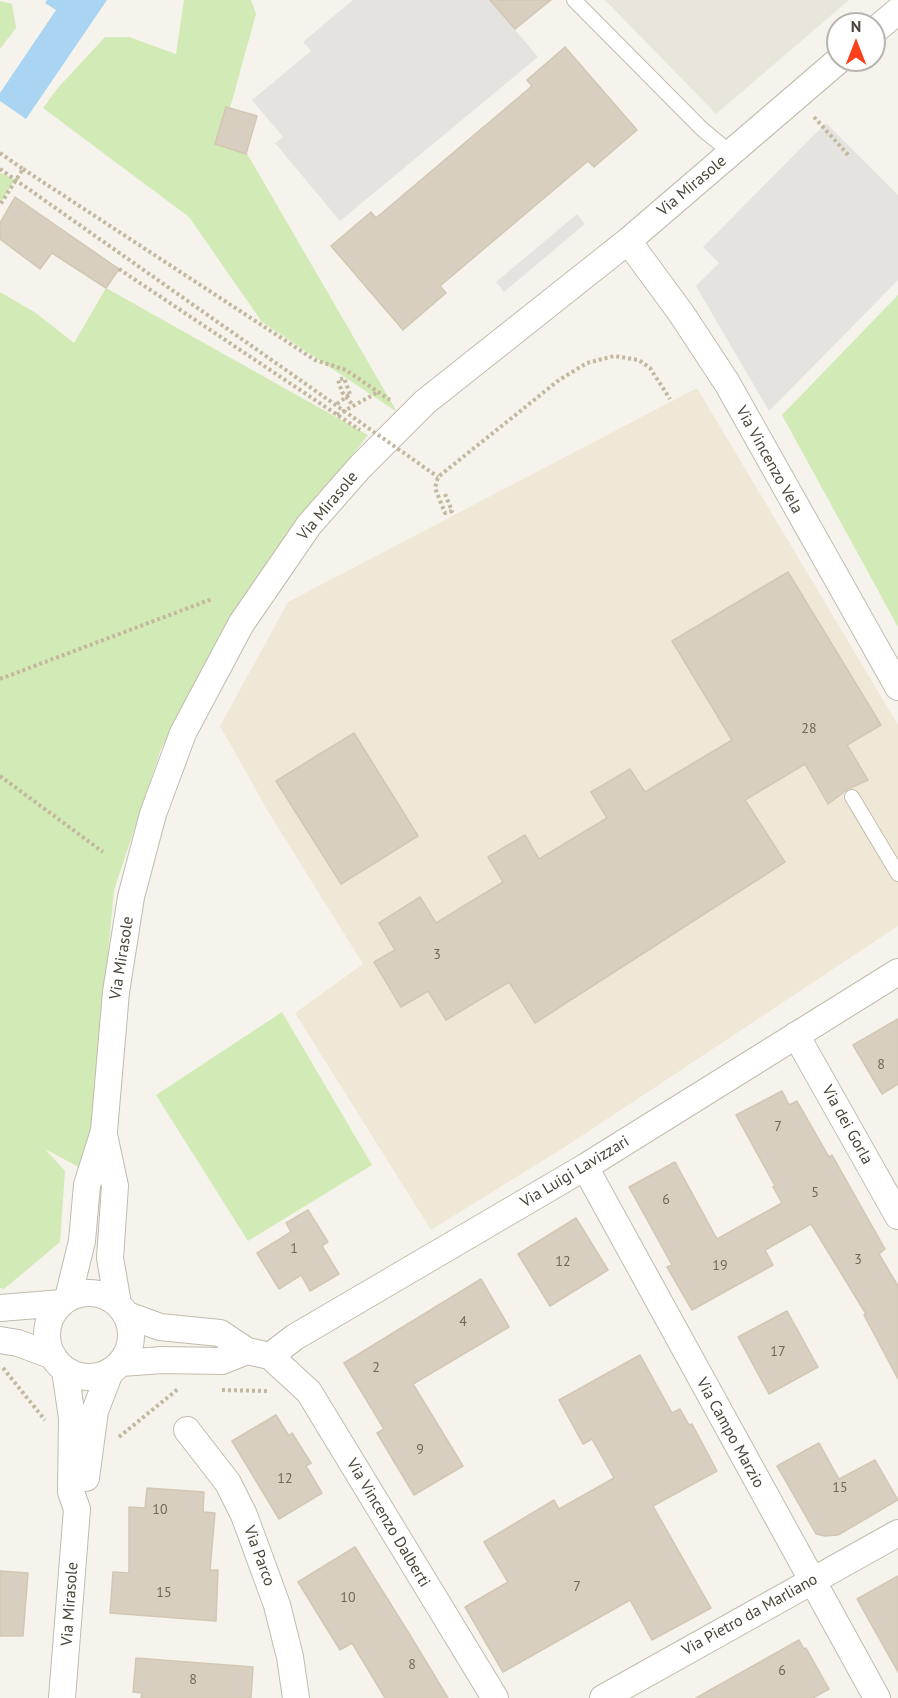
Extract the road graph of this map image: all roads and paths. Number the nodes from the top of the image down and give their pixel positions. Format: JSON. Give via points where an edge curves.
{"nodes":[{"id":1,"x":574,"y":0,"type":"edge"},
{"id":2,"x":898,"y":11,"type":"edge"},
{"id":3,"x":886,"y":21,"type":"edge"},
{"id":4,"x":826,"y":71,"type":"edge"},
{"id":5,"x":796,"y":97,"type":"junction"},
{"id":6,"x":0,"y":153,"type":"edge"},
{"id":7,"x":731,"y":153,"type":"junction"},
{"id":8,"x":850,"y":157,"type":"dead end"},
{"id":9,"x":0,"y":169,"type":"edge"},
{"id":10,"x":23,"y":169,"type":"junction"},
{"id":11,"x":0,"y":205,"type":"edge"},
{"id":12,"x":628,"y":241,"type":"junction"},
{"id":13,"x":119,"y":269,"type":"dead end"},
{"id":14,"x":378,"y":392,"type":"junction"},
{"id":15,"x":670,"y":399,"type":"dead end"},
{"id":16,"x":337,"y":404,"type":"junction"},
{"id":17,"x":352,"y":404,"type":"junction"},
{"id":18,"x":337,"y":415,"type":"junction"},
{"id":19,"x":412,"y":415,"type":"junction"},
{"id":20,"x":383,"y":446,"type":"junction"},
{"id":21,"x":438,"y":477,"type":"junction"},
{"id":22,"x":445,"y":494,"type":"dead end"},
{"id":23,"x":212,"y":599,"type":"dead end"},
{"id":24,"x":0,"y":679,"type":"edge"},
{"id":25,"x":898,"y":687,"type":"edge"},
{"id":26,"x":0,"y":776,"type":"edge"},
{"id":27,"x":852,"y":797,"type":"dead end"},
{"id":28,"x":103,"y":852,"type":"dead end"},
{"id":29,"x":898,"y":874,"type":"edge"},
{"id":30,"x":898,"y":972,"type":"edge"},
{"id":31,"x":796,"y":1035,"type":"junction"},
{"id":32,"x":104,"y":1131,"type":"junction"},
{"id":33,"x":585,"y":1167,"type":"junction"},
{"id":34,"x":898,"y":1216,"type":"edge"},
{"id":35,"x":65,"y":1301,"type":"junction"},
{"id":36,"x":0,"y":1308,"type":"edge"},
{"id":37,"x":122,"y":1310,"type":"junction"},
{"id":38,"x":0,"y":1340,"type":"edge"},
{"id":39,"x":258,"y":1354,"type":"junction"},
{"id":40,"x":59,"y":1363,"type":"junction"},
{"id":41,"x":0,"y":1364,"type":"edge"},
{"id":42,"x":115,"y":1367,"type":"junction"},
{"id":43,"x":189,"y":1389,"type":"dead end"},
{"id":44,"x":213,"y":1390,"type":"dead end"},
{"id":45,"x":309,"y":1392,"type":"junction"},
{"id":46,"x":49,"y":1426,"type":"dead end"},
{"id":47,"x":187,"y":1430,"type":"dead end"},
{"id":48,"x":119,"y":1436,"type":"dead end"},
{"id":49,"x":77,"y":1509,"type":"junction"},
{"id":50,"x":898,"y":1533,"type":"edge"},
{"id":51,"x":811,"y":1581,"type":"junction"},
{"id":52,"x":62,"y":1698,"type":"edge"},
{"id":53,"x":296,"y":1698,"type":"edge"},
{"id":54,"x":495,"y":1698,"type":"edge"},
{"id":55,"x":603,"y":1698,"type":"edge"},
{"id":56,"x":877,"y":1698,"type":"edge"}],
"edges":[{"from":1,"to":7,"type":"lane","via":[[702,129]]},
{"from":2,"to":3,"type":"street"},
{"from":4,"to":5,"type":"street","name":"Via Mirasole"},
{"from":5,"to":7,"type":"street","name":"Via Mirasole"},
{"from":5,"to":8,"type":"path"},
{"from":6,"to":10,"type":"path"},
{"from":7,"to":12,"type":"street","name":"Via Mirasole"},
{"from":9,"to":16,"type":"path","bridge":true},
{"from":10,"to":11,"type":"path"},
{"from":10,"to":14,"type":"path","via":[[315,360],[346,370]]},
{"from":12,"to":19,"type":"street","name":"Via Mirasole"},
{"from":12,"to":25,"type":"street","name":"Via Vincenzo Vela","via":[[727,383]]},
{"from":13,"to":18,"type":"path"},
{"from":14,"to":17,"type":"path"},
{"from":14,"to":19,"type":"path"},
{"from":15,"to":21,"type":"path","via":[[650,368],[639,360],[614,356],[586,363],[559,380]]},
{"from":16,"to":17,"type":"path","bridge":true,"via":[[350,394],[344,378],[338,380],[342,392]]},
{"from":16,"to":21,"type":"path","bridge":true},
{"from":17,"to":18,"type":"path"},
{"from":18,"to":20,"type":"path"},
{"from":19,"to":20,"type":"street","name":"Via Mirasole"},
{"from":20,"to":32,"type":"street","name":"Via Mirasole","via":[[309,525],[241,624],[183,733],[153,814],[131,897],[116,992]]},
{"from":21,"to":22,"type":"path","via":[[435,488],[445,513],[452,511]]},
{"from":23,"to":24,"type":"path"},
{"from":26,"to":28,"type":"path"},
{"from":27,"to":29,"type":"lane"},
{"from":30,"to":31,"type":"street","name":"Via Luigi Lavizzari"},
{"from":31,"to":33,"type":"street","name":"Via Luigi Lavizzari"},
{"from":31,"to":34,"type":"street","name":"Via dei Gorla"},
{"from":32,"to":35,"type":"street","name":"Via Mirasole","via":[[87,1185],[82,1241]]},
{"from":32,"to":37,"type":"street","name":"Via Mirasole","via":[[115,1186],[110,1258]]},
{"from":33,"to":39,"type":"street","name":"Via Luigi Lavizzari","via":[[296,1337]]},
{"from":33,"to":51,"type":"street","name":"Via Campo Marzio"},
{"from":35,"to":36,"type":"street"},
{"from":35,"to":37,"type":"street","via":[[81,1293],[94,1293],[107,1296]]},
{"from":35,"to":40,"type":"street","via":[[49,1322],[47,1334]]},
{"from":37,"to":39,"type":"street","via":[[160,1327],[220,1333]]},
{"from":37,"to":42,"type":"street","via":[[131,1340]]},
{"from":38,"to":40,"type":"street","via":[[18,1343]]},
{"from":39,"to":42,"type":"street","name":"Via Luigi Lavizzari","via":[[222,1361],[162,1360]]},
{"from":39,"to":45,"type":"street","name":"Via Vincenzo Dalberti"},
{"from":40,"to":42,"type":"street","via":[[87,1377]]},
{"from":40,"to":49,"type":"street","name":"Via Mirasole","via":[[72,1418],[71,1492]]},
{"from":41,"to":46,"type":"path"},
{"from":42,"to":49,"type":"street","name":"Via Mirasole","via":[[95,1411],[85,1494]]},
{"from":43,"to":48,"type":"path","via":[[177,1389]]},
{"from":44,"to":45,"type":"path"},
{"from":45,"to":54,"type":"street","name":"Via Vincenzo Dalberti"},
{"from":47,"to":53,"type":"street","name":"Via Parco","via":[[228,1483],[244,1515],[277,1605],[291,1657]]},
{"from":49,"to":52,"type":"street","name":"Via Mirasole"},
{"from":50,"to":51,"type":"street","name":"Via Pietro da Marliano"},
{"from":51,"to":55,"type":"street","name":"Via Pietro da Marliano"},
{"from":51,"to":56,"type":"street","name":"Via Campo Marzio"}]}
